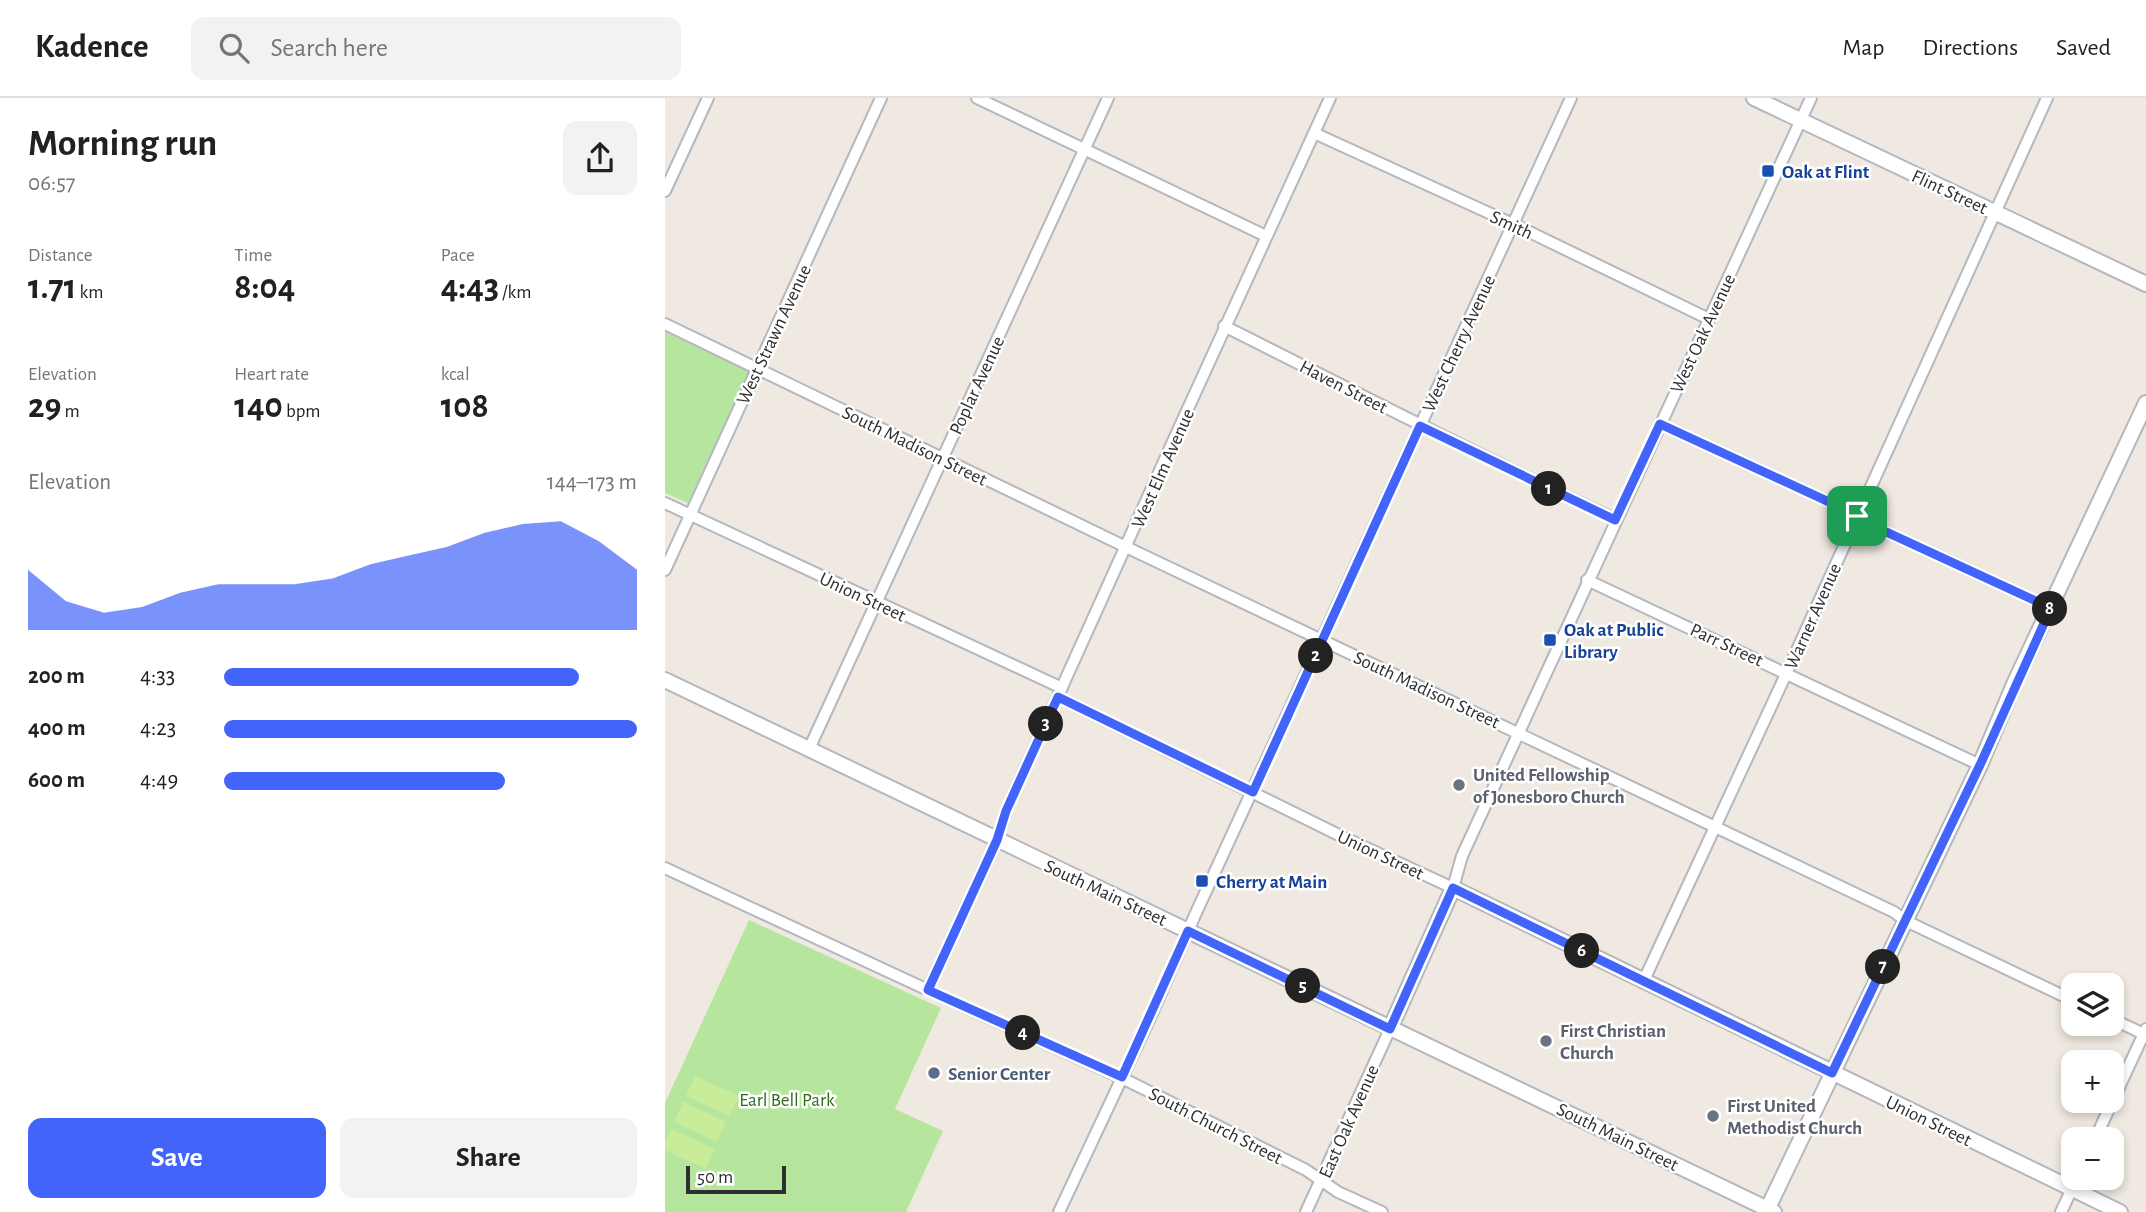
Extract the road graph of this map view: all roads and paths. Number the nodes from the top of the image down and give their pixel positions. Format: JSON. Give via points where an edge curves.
{"nodes":[{"id":1,"x":708,"y":98,"type":"edge"},
{"id":2,"x":881,"y":98,"type":"edge"},
{"id":3,"x":977,"y":98,"type":"edge"},
{"id":4,"x":1108,"y":98,"type":"edge"},
{"id":5,"x":1330,"y":98,"type":"edge"},
{"id":6,"x":1571,"y":98,"type":"edge"},
{"id":7,"x":1754,"y":98,"type":"edge"},
{"id":8,"x":1811,"y":98,"type":"edge"},
{"id":9,"x":2047,"y":98,"type":"edge"},
{"id":10,"x":1801,"y":120,"type":"junction"},
{"id":11,"x":1314,"y":133,"type":"junction"},
{"id":12,"x":1085,"y":150,"type":"junction"},
{"id":13,"x":665,"y":191,"type":"edge"},
{"id":14,"x":1996,"y":213,"type":"junction"},
{"id":15,"x":1513,"y":225,"type":"junction"},
{"id":16,"x":1266,"y":236,"type":"junction"},
{"id":17,"x":2146,"y":284,"type":"edge"},
{"id":18,"x":1709,"y":319,"type":"junction"},
{"id":19,"x":665,"y":324,"type":"edge"},
{"id":20,"x":1224,"y":326,"type":"junction"},
{"id":21,"x":757,"y":369,"type":"junction"},
{"id":22,"x":2146,"y":403,"type":"edge"},
{"id":23,"x":1660,"y":424,"type":"junction"},
{"id":24,"x":1420,"y":426,"type":"junction"},
{"id":25,"x":942,"y":458,"type":"junction"},
{"id":26,"x":665,"y":503,"type":"edge"},
{"id":27,"x":691,"y":514,"type":"junction"},
{"id":28,"x":1857,"y":516,"type":"junction"},
{"id":29,"x":1615,"y":520,"type":"junction"},
{"id":30,"x":1126,"y":547,"type":"junction"},
{"id":31,"x":665,"y":570,"type":"edge"},
{"id":32,"x":1587,"y":580,"type":"junction"},
{"id":33,"x":876,"y":602,"type":"junction"},
{"id":34,"x":2051,"y":608,"type":"junction"},
{"id":35,"x":1323,"y":640,"type":"junction"},
{"id":36,"x":1787,"y":672,"type":"junction"},
{"id":37,"x":665,"y":680,"type":"edge"},
{"id":38,"x":1060,"y":693,"type":"junction"},
{"id":39,"x":1519,"y":733,"type":"junction"},
{"id":40,"x":809,"y":749,"type":"junction"},
{"id":41,"x":1980,"y":765,"type":"junction"},
{"id":42,"x":1253,"y":792,"type":"junction"},
{"id":43,"x":1715,"y":828,"type":"junction"},
{"id":44,"x":997,"y":840,"type":"junction"},
{"id":45,"x":665,"y":867,"type":"edge"},
{"id":46,"x":1453,"y":888,"type":"junction"},
{"id":47,"x":1906,"y":921,"type":"junction"},
{"id":48,"x":1188,"y":931,"type":"junction"},
{"id":49,"x":1644,"y":981,"type":"junction"},
{"id":50,"x":928,"y":990,"type":"junction"},
{"id":51,"x":2061,"y":995,"type":"edge"},
{"id":52,"x":2124,"y":1026,"type":"edge"},
{"id":53,"x":1390,"y":1029,"type":"junction"},
{"id":54,"x":2144,"y":1037,"type":"edge"},
{"id":55,"x":1832,"y":1073,"type":"junction"},
{"id":56,"x":1122,"y":1077,"type":"junction"},
{"id":57,"x":2101,"y":1127,"type":"edge"},
{"id":58,"x":2061,"y":1178,"type":"edge"},
{"id":59,"x":1321,"y":1181,"type":"junction"},
{"id":60,"x":2072,"y":1190,"type":"edge"},
{"id":61,"x":2085,"y":1190,"type":"edge"},
{"id":62,"x":1769,"y":1211,"type":"edge"},
{"id":63,"x":1059,"y":1212,"type":"edge"},
{"id":64,"x":1306,"y":1212,"type":"edge"},
{"id":65,"x":1382,"y":1212,"type":"edge"},
{"id":66,"x":2061,"y":1212,"type":"edge"},
{"id":67,"x":2120,"y":1212,"type":"edge"}],
"edges":[{"from":1,"to":13,"type":"street"},
{"from":2,"to":21,"type":"street","name":"West Strawn Avenue"},
{"from":3,"to":12,"type":"street"},
{"from":4,"to":12,"type":"street","name":"Poplar Avenue"},
{"from":5,"to":11,"type":"street","name":"West Elm Avenue"},
{"from":6,"to":15,"type":"street","name":"West Cherry Avenue"},
{"from":7,"to":10,"type":"main road","name":"Flint Street"},
{"from":8,"to":10,"type":"street","name":"West Oak Avenue"},
{"from":9,"to":14,"type":"street","name":"Warner Avenue"},
{"from":10,"to":14,"type":"main road","name":"Flint Street"},
{"from":10,"to":18,"type":"street","name":"West Oak Avenue"},
{"from":11,"to":15,"type":"street","name":"Smith"},
{"from":11,"to":16,"type":"street","name":"West Elm Avenue"},
{"from":12,"to":16,"type":"street"},
{"from":12,"to":25,"type":"street","name":"Poplar Avenue"},
{"from":14,"to":17,"type":"main road","name":"Flint Street"},
{"from":14,"to":28,"type":"street","name":"Warner Avenue"},
{"from":15,"to":18,"type":"street","name":"Smith"},
{"from":15,"to":24,"type":"street","name":"West Cherry Avenue"},
{"from":16,"to":20,"type":"street","name":"West Elm Avenue"},
{"from":18,"to":23,"type":"street","name":"West Oak Avenue"},
{"from":19,"to":21,"type":"street","name":"South Madison Street"},
{"from":20,"to":24,"type":"street","name":"Haven Street"},
{"from":20,"to":30,"type":"street","name":"West Elm Avenue"},
{"from":21,"to":25,"type":"street","name":"South Madison Street"},
{"from":21,"to":27,"type":"street","name":"West Strawn Avenue"},
{"from":22,"to":34,"type":"main road"},
{"from":23,"to":28,"type":"street"},
{"from":23,"to":29,"type":"street","name":"West Oak Avenue"},
{"from":24,"to":29,"type":"street","name":"Haven Street"},
{"from":24,"to":35,"type":"street","name":"West Cherry Avenue"},
{"from":25,"to":30,"type":"street","name":"South Madison Street"},
{"from":25,"to":33,"type":"street","name":"Poplar Avenue"},
{"from":26,"to":27,"type":"street","name":"Union Street"},
{"from":27,"to":31,"type":"street","name":"West Strawn Avenue"},
{"from":27,"to":33,"type":"street","name":"Union Street"},
{"from":28,"to":34,"type":"street"},
{"from":28,"to":36,"type":"street","name":"Warner Avenue"},
{"from":29,"to":32,"type":"street","name":"West Oak Avenue"},
{"from":30,"to":35,"type":"street","name":"South Madison Street"},
{"from":30,"to":38,"type":"street","name":"West Elm Avenue"},
{"from":32,"to":36,"type":"street","name":"Parr Street"},
{"from":32,"to":39,"type":"street","name":"West Oak Avenue"},
{"from":33,"to":38,"type":"street","name":"Union Street"},
{"from":33,"to":40,"type":"street","name":"Poplar Avenue"},
{"from":34,"to":41,"type":"main road"},
{"from":35,"to":39,"type":"street","name":"South Madison Street"},
{"from":35,"to":42,"type":"street","name":"West Cherry Avenue"},
{"from":36,"to":41,"type":"street","name":"Parr Street"},
{"from":36,"to":43,"type":"street","name":"Warner Avenue"},
{"from":37,"to":40,"type":"main road","name":"South Main Street"},
{"from":38,"to":42,"type":"street","name":"Union Street"},
{"from":38,"to":44,"type":"street","name":"West Elm Avenue"},
{"from":39,"to":43,"type":"street","name":"South Madison Street"},
{"from":39,"to":46,"type":"street","name":"West Oak Avenue","via":[[1462,856]]},
{"from":40,"to":44,"type":"main road","name":"South Main Street"},
{"from":41,"to":47,"type":"main road"},
{"from":42,"to":46,"type":"street","name":"Union Street"},
{"from":42,"to":48,"type":"street","name":"West Cherry Avenue"},
{"from":43,"to":47,"type":"street","name":"South Madison Street"},
{"from":43,"to":49,"type":"street","name":"Warner Avenue"},
{"from":44,"to":48,"type":"main road","name":"South Main Street"},
{"from":44,"to":50,"type":"street","name":"West Elm Avenue"},
{"from":45,"to":50,"type":"street","name":"South Church Street"},
{"from":46,"to":49,"type":"main road","name":"Union Street"},
{"from":46,"to":53,"type":"main road","name":"West Oak Avenue"},
{"from":47,"to":51,"type":"street","name":"South Madison Street"},
{"from":47,"to":55,"type":"main road"},
{"from":48,"to":53,"type":"main road","name":"South Main Street"},
{"from":48,"to":56,"type":"street","name":"West Cherry Avenue"},
{"from":49,"to":55,"type":"main road","name":"Union Street"},
{"from":50,"to":56,"type":"street","name":"South Church Street"},
{"from":52,"to":54,"type":"street"},
{"from":53,"to":59,"type":"street","name":"East Oak Avenue"},
{"from":53,"to":62,"type":"main road","name":"South Main Street"},
{"from":54,"to":57,"type":"street"},
{"from":55,"to":58,"type":"main road","name":"Union Street"},
{"from":55,"to":62,"type":"main road"},
{"from":56,"to":59,"type":"street","name":"South Church Street"},
{"from":56,"to":63,"type":"street","name":"West Cherry Avenue"},
{"from":59,"to":64,"type":"street","name":"East Oak Avenue"},
{"from":59,"to":65,"type":"street","name":"South Church Street"},
{"from":60,"to":66,"type":"street"},
{"from":61,"to":67,"type":"main road","name":"Union Street"}]}
